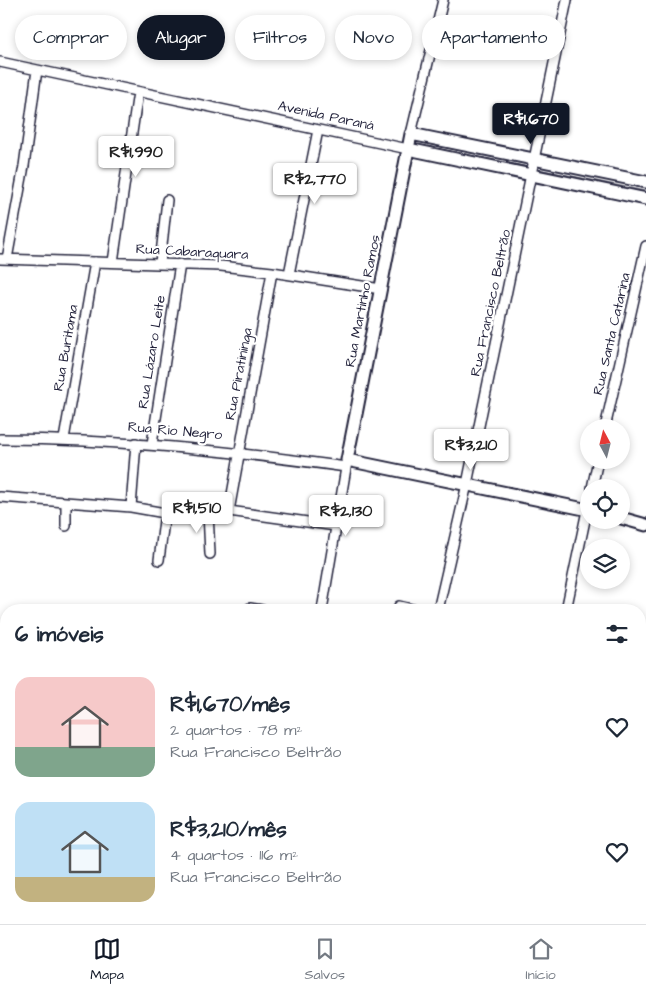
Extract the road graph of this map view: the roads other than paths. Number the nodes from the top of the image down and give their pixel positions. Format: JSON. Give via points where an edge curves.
{"nodes":[{"id":1,"x":443,"y":0,"type":"edge"},
{"id":2,"x":567,"y":0,"type":"edge"},
{"id":3,"x":0,"y":62,"type":"edge"},
{"id":4,"x":37,"y":70,"type":"junction"},
{"id":5,"x":138,"y":92,"type":"junction"},
{"id":6,"x":318,"y":130,"type":"junction"},
{"id":7,"x":411,"y":134,"type":"junction"},
{"id":8,"x":408,"y":149,"type":"junction"},
{"id":9,"x":533,"y":166,"type":"junction"},
{"id":10,"x":646,"y":182,"type":"edge"},
{"id":11,"x":646,"y":199,"type":"edge"},
{"id":12,"x":167,"y":200,"type":"dead end"},
{"id":13,"x":646,"y":246,"type":"edge"},
{"id":14,"x":4,"y":259,"type":"edge"},
{"id":15,"x":95,"y":262,"type":"junction"},
{"id":16,"x":113,"y":262,"type":"junction"},
{"id":17,"x":160,"y":263,"type":"junction"},
{"id":18,"x":180,"y":264,"type":"junction"},
{"id":19,"x":272,"y":272,"type":"junction"},
{"id":20,"x":289,"y":274,"type":"junction"},
{"id":21,"x":381,"y":289,"type":"junction"},
{"id":22,"x":607,"y":419,"type":"edge"},
{"id":23,"x":0,"y":439,"type":"edge"},
{"id":24,"x":64,"y":439,"type":"junction"},
{"id":25,"x":136,"y":443,"type":"junction"},
{"id":26,"x":152,"y":444,"type":"junction"},
{"id":27,"x":238,"y":452,"type":"junction"},
{"id":28,"x":347,"y":463,"type":"junction"},
{"id":29,"x":467,"y":484,"type":"junction"},
{"id":30,"x":0,"y":497,"type":"edge"},
{"id":31,"x":66,"y":503,"type":"junction"},
{"id":32,"x":580,"y":505,"type":"edge"},
{"id":33,"x":131,"y":507,"type":"junction"},
{"id":34,"x":229,"y":511,"type":"junction"},
{"id":35,"x":208,"y":512,"type":"junction"},
{"id":36,"x":165,"y":513,"type":"junction"},
{"id":37,"x":630,"y":520,"type":"edge"},
{"id":38,"x":646,"y":524,"type":"edge"},
{"id":39,"x":66,"y":526,"type":"dead end"},
{"id":40,"x":336,"y":526,"type":"junction"},
{"id":41,"x":583,"y":529,"type":"edge"},
{"id":42,"x":210,"y":554,"type":"dead end"},
{"id":43,"x":159,"y":560,"type":"dead end"},
{"id":44,"x":323,"y":604,"type":"edge"},
{"id":45,"x":439,"y":604,"type":"edge"},
{"id":46,"x":567,"y":604,"type":"edge"}],
"edges":[{"from":1,"to":7,"type":"street","name":"Rua Martinho Ramos"},
{"from":2,"to":9,"type":"street","name":"Rua Francisco Beltrão"},
{"from":3,"to":4,"type":"street","name":"Avenida Paraná"},
{"from":4,"to":5,"type":"street","name":"Avenida Paraná"},
{"from":4,"to":14,"type":"street","via":[[24,166]]},
{"from":5,"to":6,"type":"street","name":"Avenida Paraná"},
{"from":5,"to":16,"type":"street"},
{"from":6,"to":8,"type":"street","name":"Avenida Paraná"},
{"from":6,"to":20,"type":"street"},
{"from":7,"to":8,"type":"street","name":"Rua Martinho Ramos"},
{"from":7,"to":9,"type":"street","name":"Avenida Paraná"},
{"from":8,"to":9,"type":"street","name":"Avenida Paraná"},
{"from":8,"to":21,"type":"street","name":"Rua Martinho Ramos"},
{"from":9,"to":10,"type":"street","name":"Avenida Paraná"},
{"from":9,"to":11,"type":"street","name":"Avenida Paraná"},
{"from":9,"to":29,"type":"street","name":"Rua Francisco Beltrão"},
{"from":12,"to":17,"type":"street"},
{"from":13,"to":22,"type":"street","name":"Rua Santa Catarina"},
{"from":14,"to":15,"type":"street","name":"Rua Cabaraquara"},
{"from":15,"to":16,"type":"street","name":"Rua Cabaraquara"},
{"from":15,"to":24,"type":"street","name":"Rua Buritama"},
{"from":16,"to":17,"type":"street","name":"Rua Cabaraquara"},
{"from":17,"to":18,"type":"street","name":"Rua Cabaraquara"},
{"from":18,"to":19,"type":"street","name":"Rua Cabaraquara"},
{"from":18,"to":26,"type":"street","name":"Rua Lázaro Leite"},
{"from":19,"to":20,"type":"street","name":"Rua Cabaraquara"},
{"from":19,"to":27,"type":"street","name":"Rua Piratininga"},
{"from":20,"to":21,"type":"street","name":"Rua Cabaraquara"},
{"from":21,"to":28,"type":"street","name":"Rua Martinho Ramos"},
{"from":23,"to":24,"type":"street","name":"Rua Rio Negro"},
{"from":24,"to":25,"type":"street","name":"Rua Rio Negro"},
{"from":25,"to":26,"type":"street","name":"Rua Rio Negro"},
{"from":25,"to":33,"type":"street"},
{"from":26,"to":27,"type":"street","name":"Rua Rio Negro"},
{"from":27,"to":28,"type":"street","name":"Rua Rio Negro"},
{"from":27,"to":34,"type":"street","name":"Rua Piratininga"},
{"from":28,"to":29,"type":"street","name":"Rua Rio Negro"},
{"from":28,"to":40,"type":"street","name":"Rua Martinho Ramos"},
{"from":29,"to":32,"type":"street","name":"Rua Rio Negro"},
{"from":29,"to":45,"type":"street","name":"Rua Francisco Beltrão"},
{"from":30,"to":31,"type":"street"},
{"from":31,"to":33,"type":"street"},
{"from":31,"to":39,"type":"street"},
{"from":33,"to":36,"type":"street"},
{"from":34,"to":35,"type":"street"},
{"from":34,"to":40,"type":"street"},
{"from":35,"to":36,"type":"street"},
{"from":35,"to":42,"type":"street"},
{"from":36,"to":43,"type":"street"},
{"from":37,"to":38,"type":"street"},
{"from":40,"to":44,"type":"street","name":"Rua Martinho Ramos"},
{"from":41,"to":46,"type":"street"}]}
